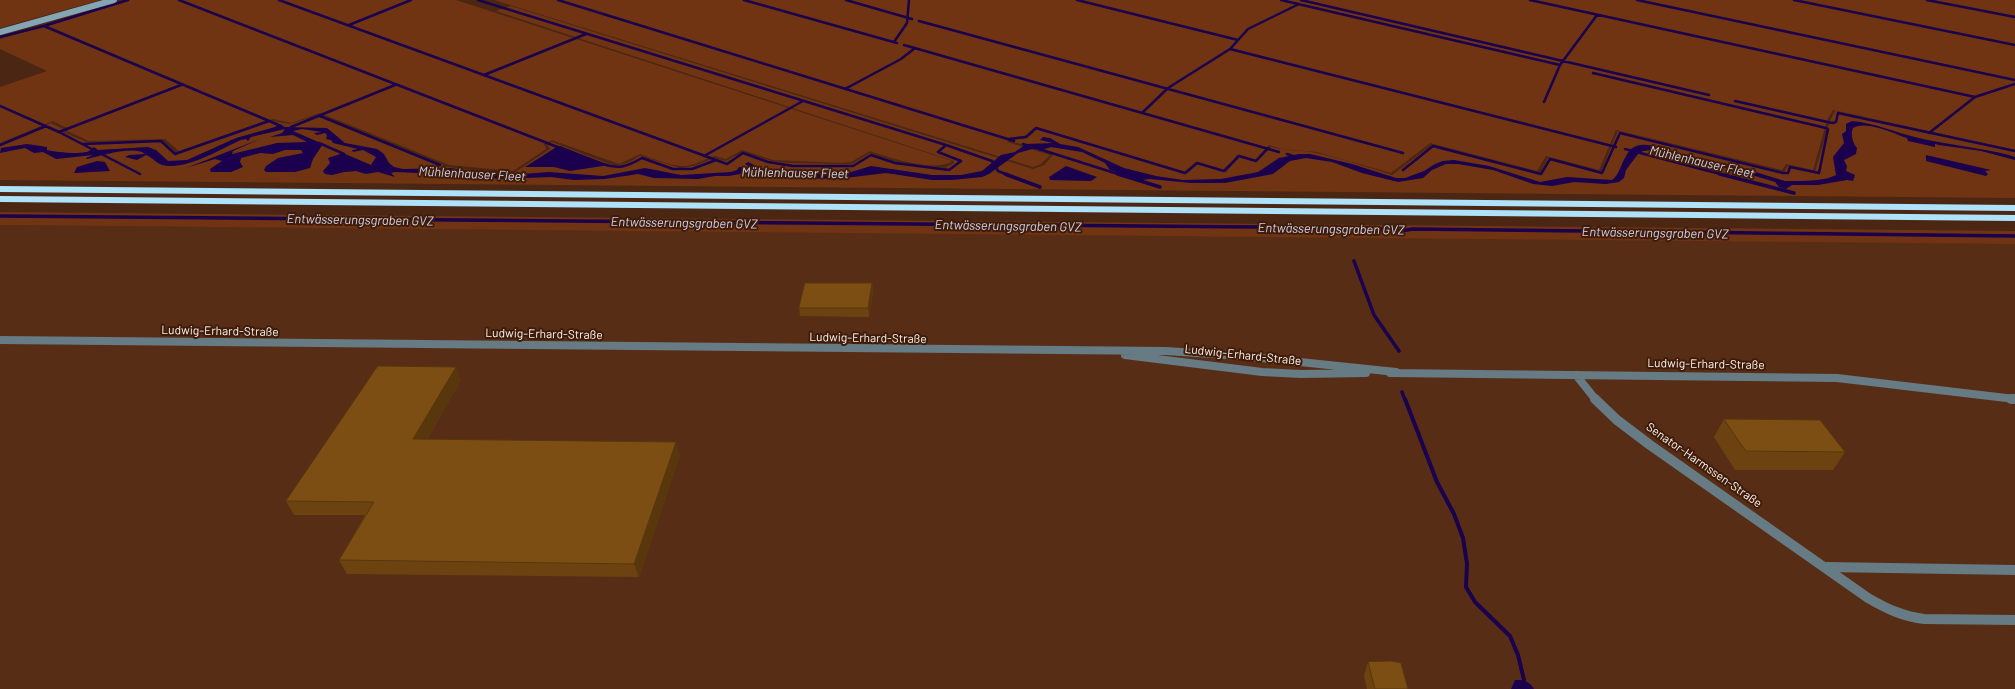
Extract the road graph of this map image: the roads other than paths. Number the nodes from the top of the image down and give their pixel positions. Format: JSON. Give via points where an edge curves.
{"nodes":[{"id":1,"x":114,"y":0,"type":"edge"},
{"id":2,"x":0,"y":32,"type":"edge"},
{"id":3,"x":0,"y":189,"type":"edge"},
{"id":4,"x":0,"y":199,"type":"edge"},
{"id":5,"x":2015,"y":208,"type":"edge"},
{"id":6,"x":2015,"y":218,"type":"edge"},
{"id":7,"x":0,"y":340,"type":"edge"},
{"id":8,"x":1088,"y":352,"type":"junction"},
{"id":9,"x":1396,"y":372,"type":"junction"},
{"id":10,"x":1576,"y":375,"type":"junction"},
{"id":11,"x":2015,"y":399,"type":"edge"},
{"id":12,"x":1827,"y":567,"type":"junction"},
{"id":13,"x":2015,"y":570,"type":"edge"},
{"id":14,"x":2015,"y":620,"type":"edge"}],
"edges":[{"from":1,"to":2,"type":"main road"},
{"from":3,"to":5,"type":"highway"},
{"from":4,"to":6,"type":"highway"},
{"from":7,"to":8,"type":"street","name":"Ludwig-Erhard-Straße"},
{"from":8,"to":9,"type":"street","name":"Ludwig-Erhard-Straße","via":[[1202,352]]},
{"from":8,"to":9,"type":"street","name":"Ludwig-Erhard-Straße","via":[[1189,361],[1263,372]]},
{"from":9,"to":10,"type":"street","name":"Ludwig-Erhard-Straße"},
{"from":10,"to":11,"type":"street","name":"Ludwig-Erhard-Straße","via":[[1837,378]]},
{"from":10,"to":12,"type":"street","name":"Senator-Harmssen-Straße","via":[[1588,393],[1603,408]]},
{"from":12,"to":13,"type":"street"},
{"from":12,"to":14,"type":"street","name":"Senator-Harmssen-Straße","via":[[1868,598],[1890,611],[1909,617]]}]}
